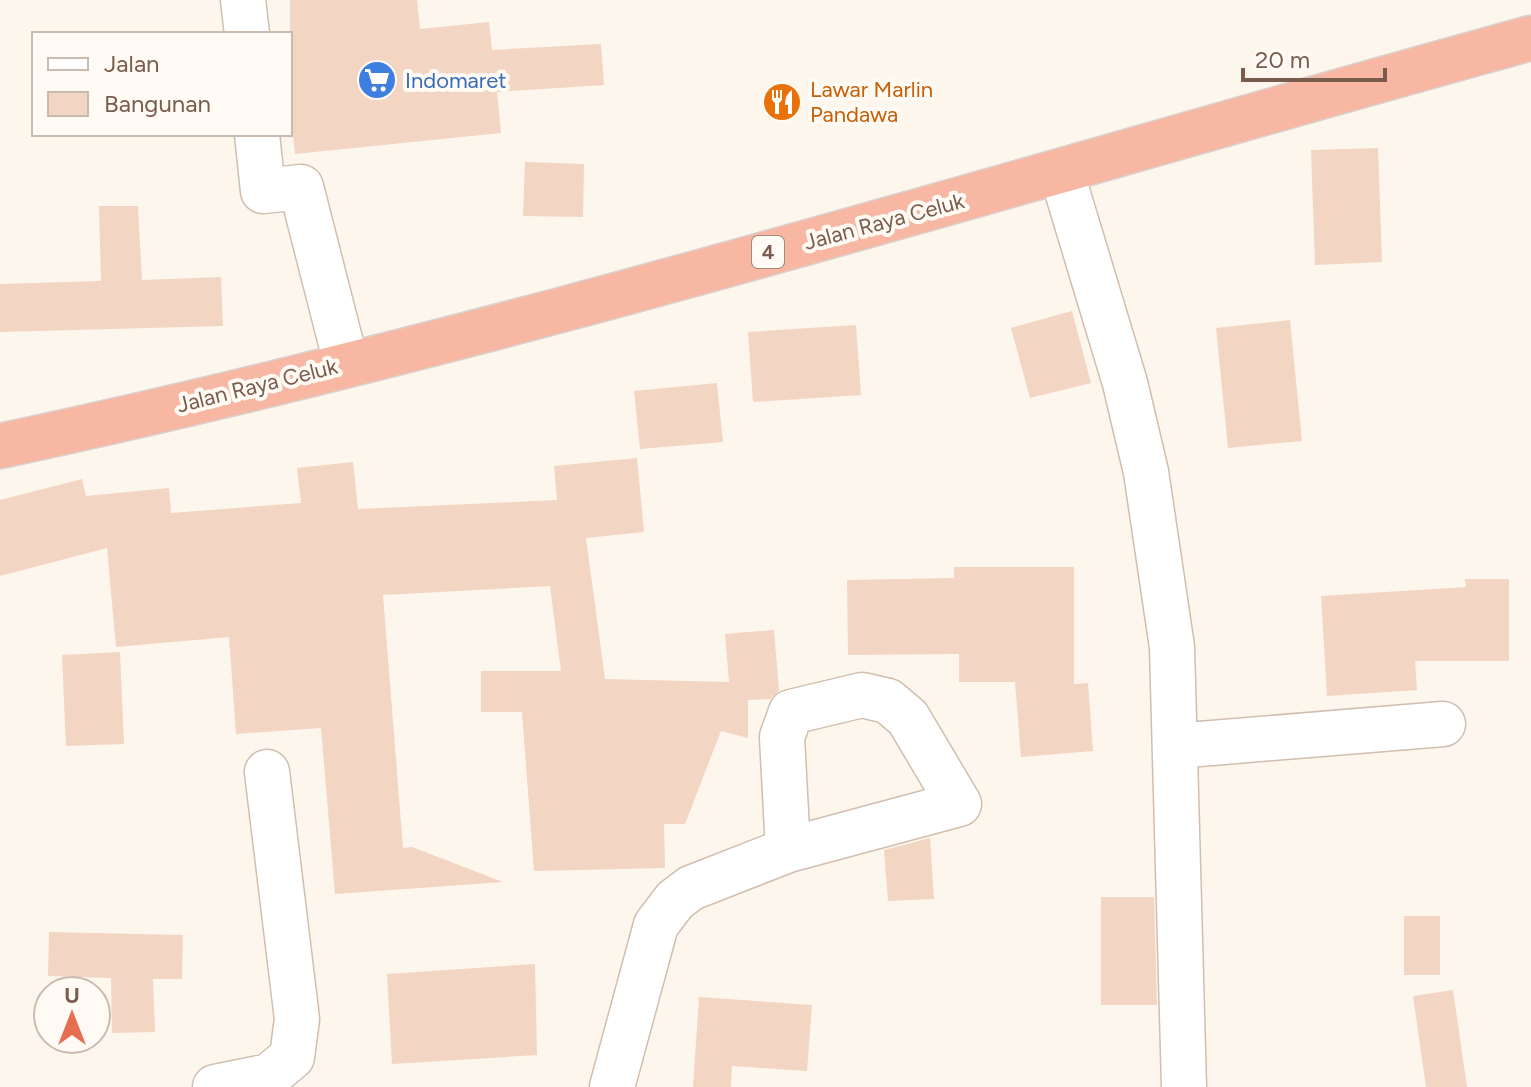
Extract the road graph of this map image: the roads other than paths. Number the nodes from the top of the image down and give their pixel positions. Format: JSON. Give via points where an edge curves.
{"nodes":[{"id":1,"x":243,"y":0,"type":"edge"},
{"id":2,"x":247,"y":32,"type":"edge"},
{"id":3,"x":1531,"y":38,"type":"edge"},
{"id":4,"x":257,"y":136,"type":"edge"},
{"id":5,"x":1061,"y":171,"type":"junction"},
{"id":6,"x":346,"y":363,"type":"junction"},
{"id":7,"x":0,"y":446,"type":"edge"},
{"id":8,"x":1443,"y":724,"type":"dead end"},
{"id":9,"x":1175,"y":746,"type":"junction"},
{"id":10,"x":267,"y":772,"type":"dead end"},
{"id":11,"x":788,"y":850,"type":"junction"},
{"id":12,"x":215,"y":1087,"type":"edge"},
{"id":13,"x":612,"y":1087,"type":"edge"},
{"id":14,"x":1184,"y":1087,"type":"edge"}],
"edges":[{"from":1,"to":2,"type":"street"},
{"from":3,"to":5,"type":"highway","name":"Jalan Raya Celuk","number":"4"},
{"from":4,"to":6,"type":"street","via":[[263,191],[301,187]]},
{"from":5,"to":6,"type":"highway","name":"Jalan Raya Celuk","number":"4"},
{"from":5,"to":9,"type":"street","via":[[1093,265],[1146,472],[1172,647]]},
{"from":6,"to":7,"type":"highway","name":"Jalan Raya Celuk","number":"4"},
{"from":8,"to":9,"type":"street"},
{"from":9,"to":14,"type":"street"},
{"from":10,"to":12,"type":"street","via":[[297,1019],[292,1057],[269,1076]]},
{"from":11,"to":11,"type":"street","via":[[959,804],[908,718],[888,701],[862,695],[791,712],[782,737]]},
{"from":11,"to":13,"type":"street","via":[[691,888],[656,925]]}]}
